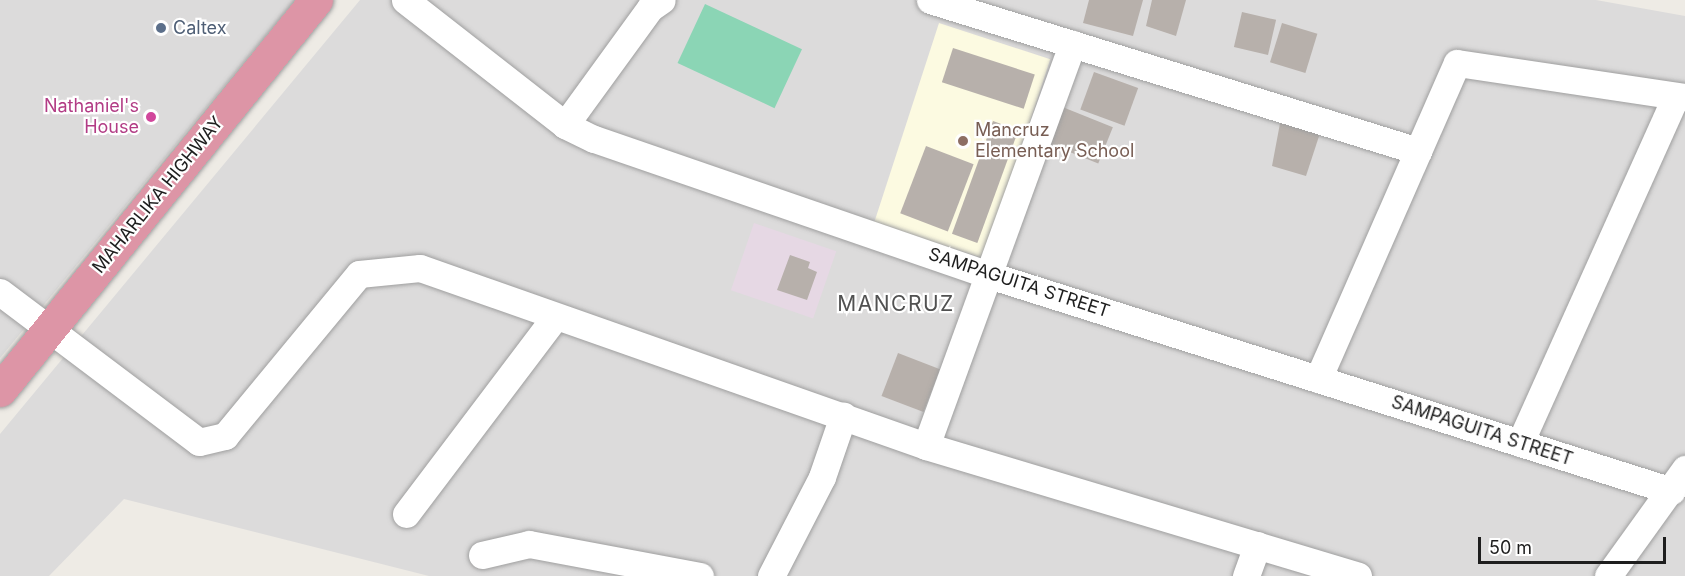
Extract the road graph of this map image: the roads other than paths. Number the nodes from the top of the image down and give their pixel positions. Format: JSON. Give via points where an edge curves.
{"nodes":[{"id":1,"x":316,"y":0,"type":"edge"},
{"id":2,"x":405,"y":0,"type":"edge"},
{"id":3,"x":662,"y":0,"type":"edge"},
{"id":4,"x":930,"y":0,"type":"edge"},
{"id":5,"x":1072,"y":44,"type":"junction"},
{"id":6,"x":1680,"y":97,"type":"edge"},
{"id":7,"x":565,"y":125,"type":"junction"},
{"id":8,"x":1418,"y":151,"type":"junction"},
{"id":9,"x":989,"y":275,"type":"junction"},
{"id":10,"x":0,"y":292,"type":"edge"},
{"id":11,"x":555,"y":317,"type":"junction"},
{"id":12,"x":48,"y":330,"type":"junction"},
{"id":13,"x":1318,"y":379,"type":"junction"},
{"id":14,"x":0,"y":390,"type":"edge"},
{"id":15,"x":843,"y":417,"type":"junction"},
{"id":16,"x":1520,"y":443,"type":"junction"},
{"id":17,"x":926,"y":446,"type":"junction"},
{"id":18,"x":1678,"y":480,"type":"edge"},
{"id":19,"x":406,"y":514,"type":"dead end"},
{"id":20,"x":1257,"y":545,"type":"junction"},
{"id":21,"x":482,"y":555,"type":"dead end"},
{"id":22,"x":700,"y":576,"type":"edge"},
{"id":23,"x":771,"y":576,"type":"edge"},
{"id":24,"x":1246,"y":576,"type":"edge"},
{"id":25,"x":1358,"y":576,"type":"edge"},
{"id":26,"x":1608,"y":576,"type":"edge"}],
"edges":[{"from":1,"to":12,"type":"highway","name":"MAHARLIKA HIGHWAY"},
{"from":2,"to":7,"type":"street","name":"SAMPAGUITA STREET"},
{"from":3,"to":7,"type":"street","via":[[650,8]]},
{"from":4,"to":5,"type":"street"},
{"from":5,"to":8,"type":"street"},
{"from":5,"to":9,"type":"street"},
{"from":6,"to":8,"type":"street","via":[[1456,63]]},
{"from":6,"to":16,"type":"street"},
{"from":7,"to":9,"type":"street","name":"SAMPAGUITA STREET"},
{"from":8,"to":13,"type":"street"},
{"from":9,"to":13,"type":"street","name":"SAMPAGUITA STREET"},
{"from":9,"to":17,"type":"street"},
{"from":10,"to":12,"type":"street"},
{"from":11,"to":12,"type":"street","via":[[420,268],[359,274],[225,436],[199,442]]},
{"from":11,"to":15,"type":"street"},
{"from":11,"to":19,"type":"street"},
{"from":12,"to":14,"type":"highway","name":"MAHARLIKA HIGHWAY"},
{"from":13,"to":16,"type":"street","name":"SAMPAGUITA STREET"},
{"from":15,"to":17,"type":"street"},
{"from":15,"to":23,"type":"street","via":[[808,507]]},
{"from":16,"to":18,"type":"street","name":"SAMPAGUITA STREET"},
{"from":17,"to":20,"type":"street"},
{"from":18,"to":26,"type":"street"},
{"from":20,"to":24,"type":"street"},
{"from":20,"to":25,"type":"street"},
{"from":21,"to":22,"type":"street","via":[[529,544]]}]}
